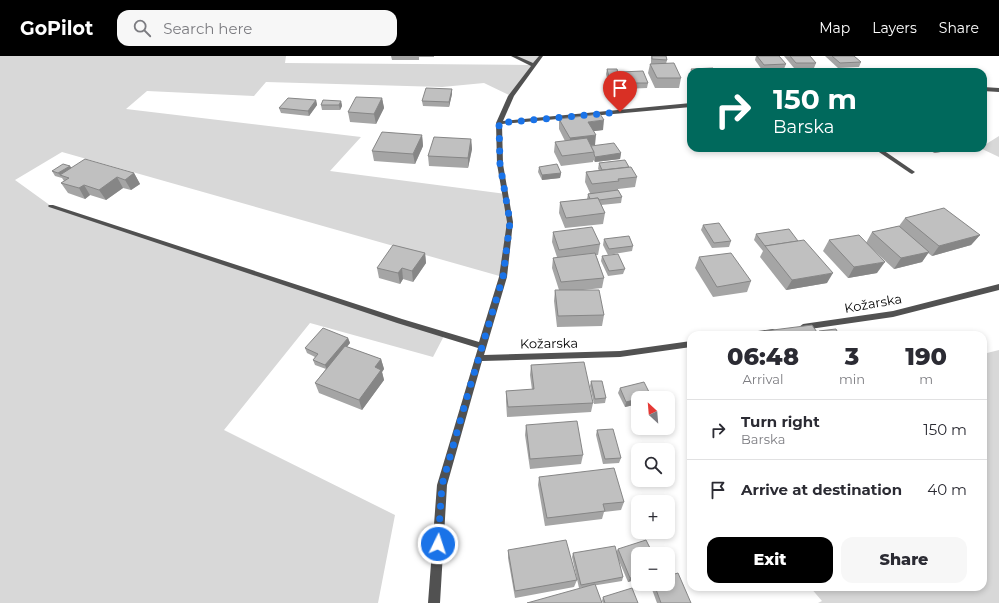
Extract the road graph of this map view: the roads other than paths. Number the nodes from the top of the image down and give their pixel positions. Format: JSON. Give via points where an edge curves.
{"nodes":[{"id":1,"x":513,"y":56,"type":"edge"},
{"id":2,"x":541,"y":56,"type":"edge"},
{"id":3,"x":533,"y":65,"type":"junction"},
{"id":4,"x":987,"y":89,"type":"edge"},
{"id":5,"x":999,"y":90,"type":"edge"},
{"id":6,"x":687,"y":105,"type":"edge"},
{"id":7,"x":499,"y":123,"type":"junction"},
{"id":8,"x":882,"y":152,"type":"edge"},
{"id":9,"x":912,"y":172,"type":"dead end"},
{"id":10,"x":51,"y":206,"type":"dead end"},
{"id":11,"x":999,"y":287,"type":"edge"},
{"id":12,"x":775,"y":331,"type":"edge"},
{"id":13,"x":687,"y":345,"type":"edge"},
{"id":14,"x":483,"y":346,"type":"junction"},
{"id":15,"x":480,"y":358,"type":"junction"},
{"id":16,"x":434,"y":603,"type":"edge"}],
"edges":[{"from":1,"to":3,"type":"street"},
{"from":2,"to":3,"type":"street"},
{"from":3,"to":7,"type":"street","via":[[511,96]]},
{"from":4,"to":5,"type":"street"},
{"from":6,"to":7,"type":"street"},
{"from":7,"to":14,"type":"street","via":[[500,164],[510,222],[503,277]]},
{"from":8,"to":9,"type":"street"},
{"from":10,"to":14,"type":"street"},
{"from":11,"to":12,"type":"street","name":"Kožarska","via":[[893,314]]},
{"from":13,"to":15,"type":"street","name":"Kožarska","via":[[620,354]]},
{"from":14,"to":15,"type":"street"},
{"from":15,"to":16,"type":"street","via":[[442,485]]}]}
